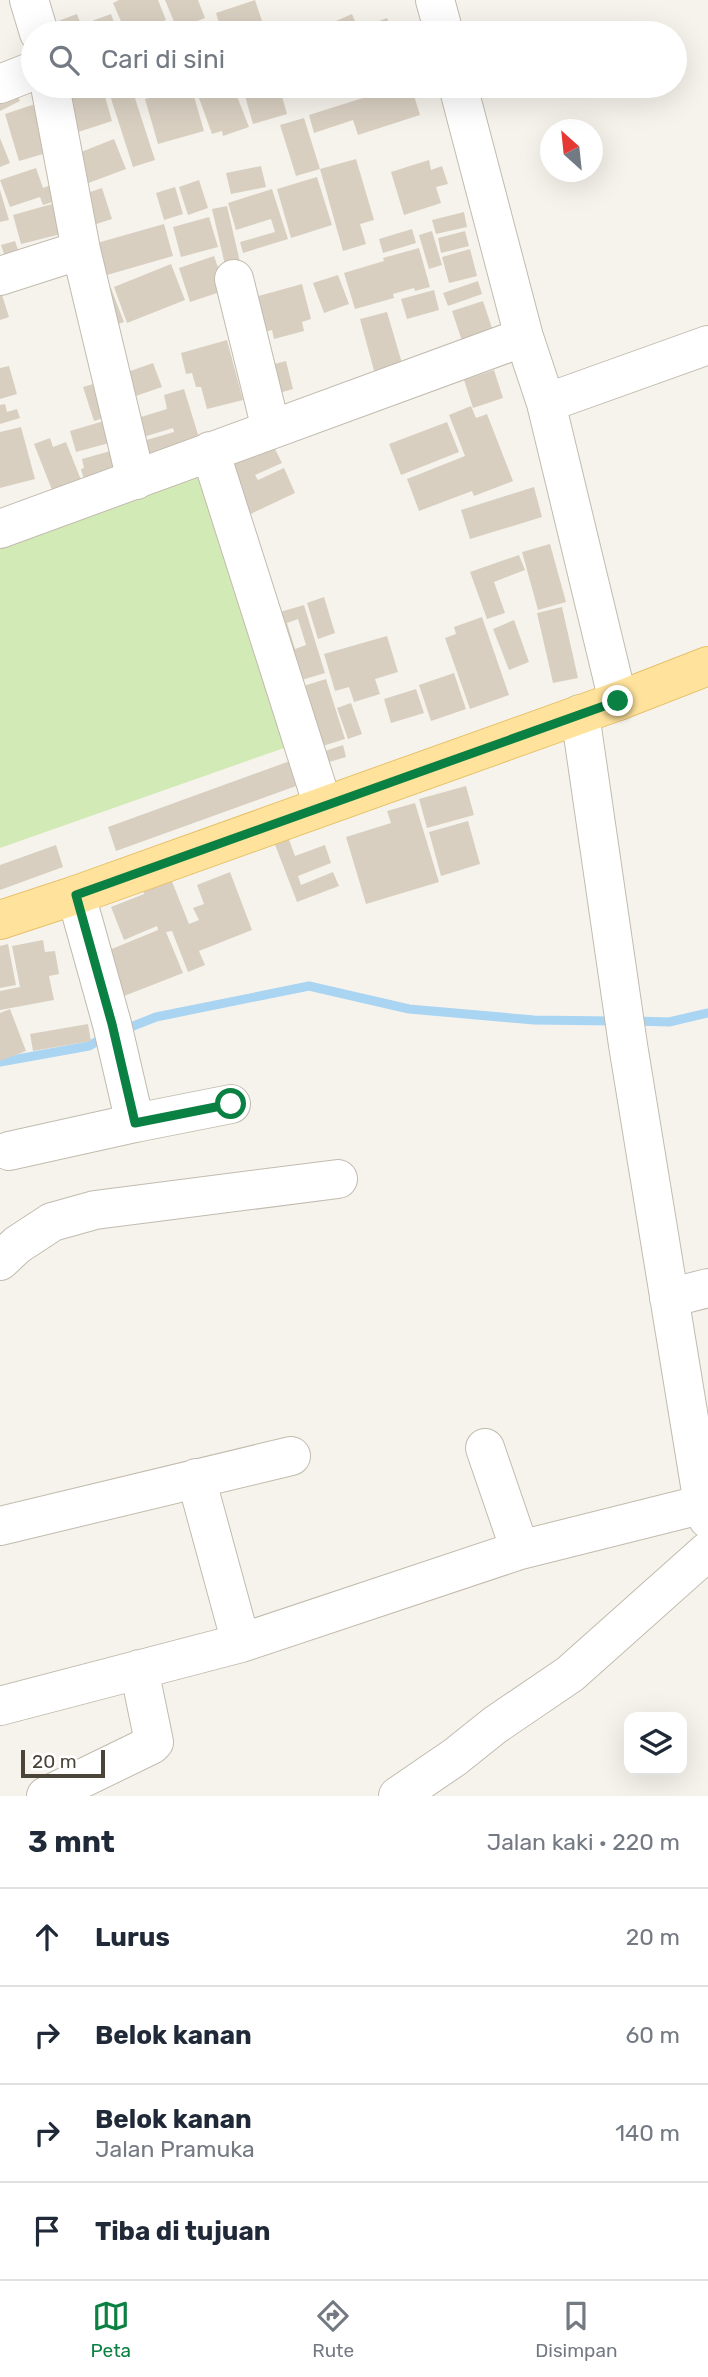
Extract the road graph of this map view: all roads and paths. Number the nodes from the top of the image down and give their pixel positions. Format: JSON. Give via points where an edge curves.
{"nodes":[{"id":1,"x":435,"y":0,"type":"edge"},
{"id":2,"x":441,"y":21,"type":"edge"},
{"id":3,"x":21,"y":76,"type":"edge"},
{"id":4,"x":0,"y":84,"type":"edge"},
{"id":5,"x":52,"y":98,"type":"edge"},
{"id":6,"x":461,"y":98,"type":"edge"},
{"id":7,"x":81,"y":250,"type":"junction"},
{"id":8,"x":0,"y":276,"type":"edge"},
{"id":9,"x":234,"y":279,"type":"dead end"},
{"id":10,"x":524,"y":337,"type":"junction"},
{"id":11,"x":708,"y":345,"type":"edge"},
{"id":12,"x":546,"y":403,"type":"junction"},
{"id":13,"x":271,"y":429,"type":"junction"},
{"id":14,"x":210,"y":451,"type":"junction"},
{"id":15,"x":136,"y":480,"type":"junction"},
{"id":16,"x":0,"y":529,"type":"edge"},
{"id":17,"x":708,"y":666,"type":"edge"},
{"id":18,"x":618,"y":701,"type":"junction"},
{"id":19,"x":580,"y":715,"type":"junction"},
{"id":20,"x":323,"y":806,"type":"junction"},
{"id":21,"x":76,"y":895,"type":"junction"},
{"id":22,"x":0,"y":920,"type":"edge"},
{"id":23,"x":231,"y":1104,"type":"dead end"},
{"id":24,"x":135,"y":1123,"type":"junction"},
{"id":25,"x":9,"y":1152,"type":"dead end"},
{"id":26,"x":338,"y":1179,"type":"dead end"},
{"id":27,"x":0,"y":1261,"type":"edge"},
{"id":28,"x":708,"y":1288,"type":"edge"},
{"id":29,"x":668,"y":1298,"type":"junction"},
{"id":30,"x":485,"y":1448,"type":"dead end"},
{"id":31,"x":291,"y":1456,"type":"dead end"},
{"id":32,"x":196,"y":1478,"type":"junction"},
{"id":33,"x":706,"y":1509,"type":"edge"},
{"id":34,"x":0,"y":1526,"type":"edge"},
{"id":35,"x":520,"y":1550,"type":"junction"},
{"id":36,"x":708,"y":1551,"type":"edge"},
{"id":37,"x":241,"y":1643,"type":"junction"},
{"id":38,"x":139,"y":1669,"type":"junction"},
{"id":39,"x":0,"y":1706,"type":"edge"},
{"id":40,"x":46,"y":1796,"type":"edge"},
{"id":41,"x":398,"y":1796,"type":"edge"}],
"edges":[{"from":1,"to":2,"type":"street"},
{"from":3,"to":4,"type":"street"},
{"from":5,"to":7,"type":"street"},
{"from":6,"to":10,"type":"street"},
{"from":7,"to":8,"type":"street"},
{"from":7,"to":15,"type":"street"},
{"from":9,"to":13,"type":"street"},
{"from":10,"to":12,"type":"street"},
{"from":10,"to":13,"type":"street"},
{"from":11,"to":12,"type":"street"},
{"from":12,"to":18,"type":"street"},
{"from":13,"to":14,"type":"street"},
{"from":14,"to":15,"type":"street"},
{"from":14,"to":20,"type":"street"},
{"from":15,"to":16,"type":"street"},
{"from":17,"to":18,"type":"main road"},
{"from":18,"to":19,"type":"main road"},
{"from":19,"to":20,"type":"main road"},
{"from":19,"to":29,"type":"street"},
{"from":20,"to":21,"type":"main road"},
{"from":21,"to":22,"type":"main road"},
{"from":21,"to":24,"type":"street"},
{"from":23,"to":24,"type":"street"},
{"from":24,"to":25,"type":"street"},
{"from":26,"to":27,"type":"street","via":[[95,1210],[52,1222]]},
{"from":28,"to":29,"type":"street"},
{"from":29,"to":33,"type":"street"},
{"from":30,"to":35,"type":"street"},
{"from":31,"to":32,"type":"street"},
{"from":32,"to":34,"type":"street"},
{"from":32,"to":37,"type":"street"},
{"from":33,"to":35,"type":"street"},
{"from":35,"to":37,"type":"street"},
{"from":36,"to":41,"type":"street","via":[[570,1674]]},
{"from":37,"to":38,"type":"street"},
{"from":38,"to":39,"type":"street"},
{"from":38,"to":40,"type":"street","via":[[154,1742]]}]}
